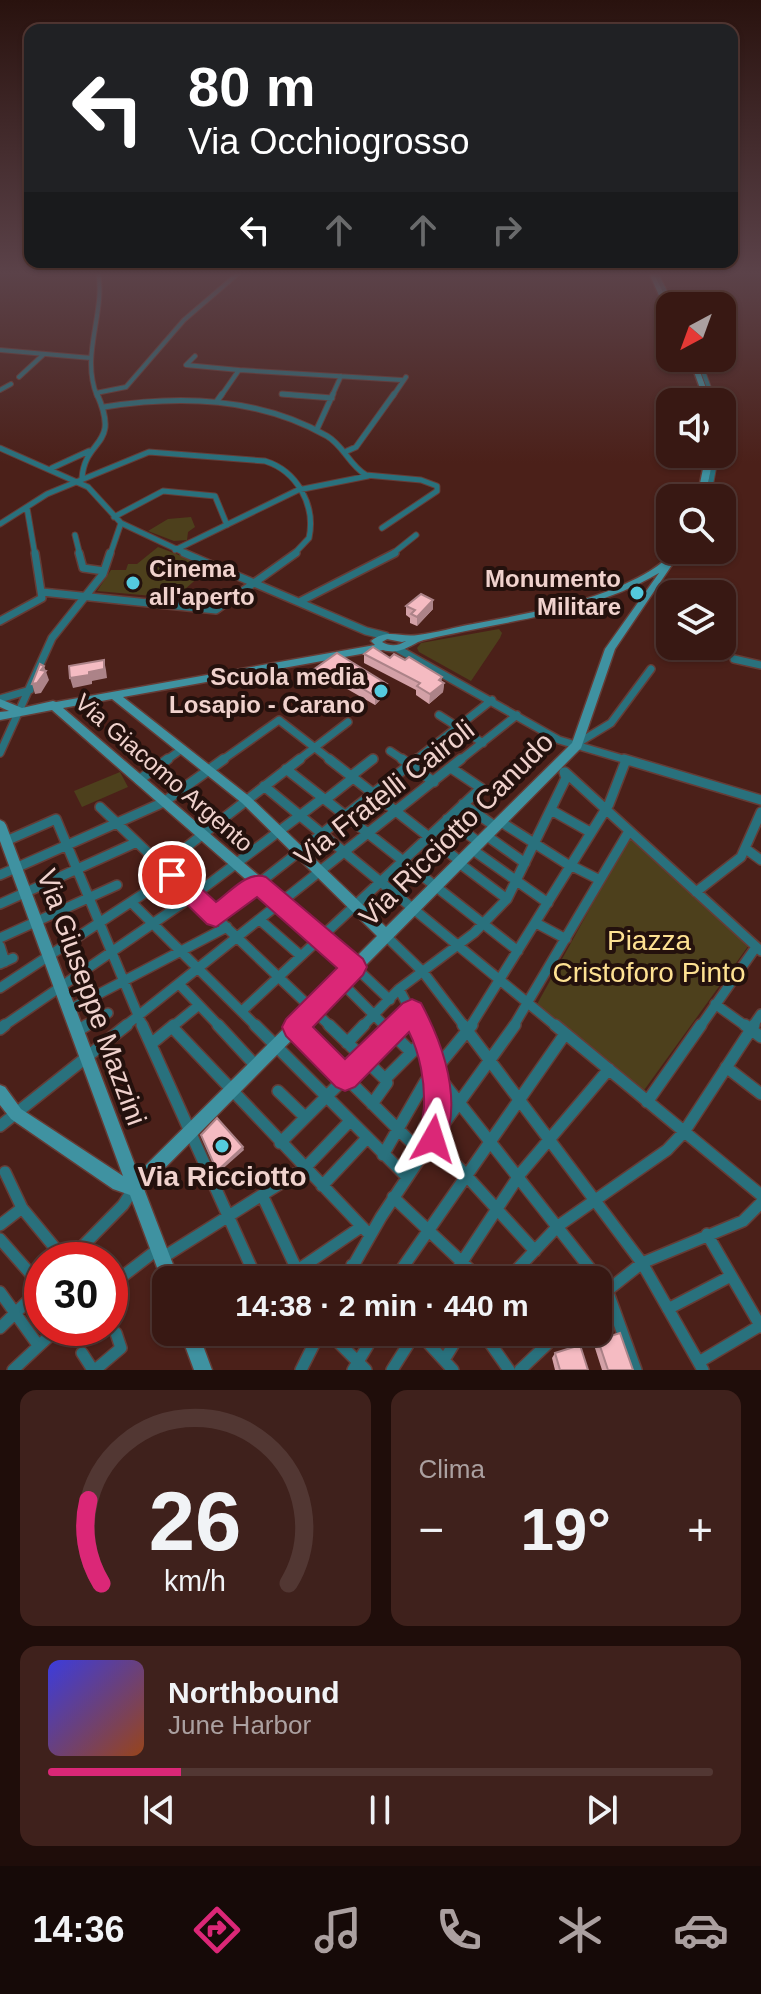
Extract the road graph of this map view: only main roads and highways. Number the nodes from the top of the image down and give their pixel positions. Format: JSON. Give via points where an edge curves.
{"nodes":[{"id":1,"x":662,"y":564,"type":"edge"},
{"id":2,"x":669,"y":564,"type":"edge"},
{"id":3,"x":380,"y":641,"type":"junction"},
{"id":4,"x":409,"y":647,"type":"junction"},
{"id":5,"x":113,"y":695,"type":"junction"},
{"id":6,"x":0,"y":701,"type":"edge"},
{"id":7,"x":53,"y":705,"type":"junction"},
{"id":8,"x":20,"y":711,"type":"junction"},
{"id":9,"x":0,"y":716,"type":"edge"},
{"id":10,"x":0,"y":825,"type":"edge"},
{"id":11,"x":386,"y":936,"type":"junction"},
{"id":12,"x":355,"y":967,"type":"junction"},
{"id":13,"x":0,"y":1092,"type":"edge"},
{"id":14,"x":134,"y":1188,"type":"junction"},
{"id":15,"x":165,"y":1266,"type":"edge"},
{"id":16,"x":199,"y":1346,"type":"edge"},
{"id":17,"x":203,"y":1370,"type":"edge"}],
"edges":[{"from":1,"to":4,"type":"main road","via":[[639,581],[589,603]]},
{"from":2,"to":11,"type":"main road","name":"Via Ricciotto Canudo","via":[[610,649],[578,744],[560,770]]},
{"from":3,"to":4,"type":"main road"},
{"from":3,"to":4,"type":"main road","via":[[398,637]]},
{"from":3,"to":5,"type":"main road"},
{"from":5,"to":7,"type":"main road"},
{"from":5,"to":11,"type":"main road","via":[[246,800]]},
{"from":6,"to":8,"type":"main road"},
{"from":7,"to":8,"type":"main road"},
{"from":7,"to":12,"type":"main road","name":"Via Giacomo Argento"},
{"from":8,"to":9,"type":"main road"},
{"from":10,"to":14,"type":"main road","name":"Via Giuseppe Mazzini"},
{"from":11,"to":12,"type":"main road","name":"Via Ricciotto Canudo"},
{"from":12,"to":14,"type":"main road","name":"Via Ricciotto Canudo"},
{"from":13,"to":14,"type":"main road","via":[[16,1114]]},
{"from":14,"to":15,"type":"main road","name":"Via Giuseppe Mazzini"},
{"from":16,"to":17,"type":"main road"}]}
